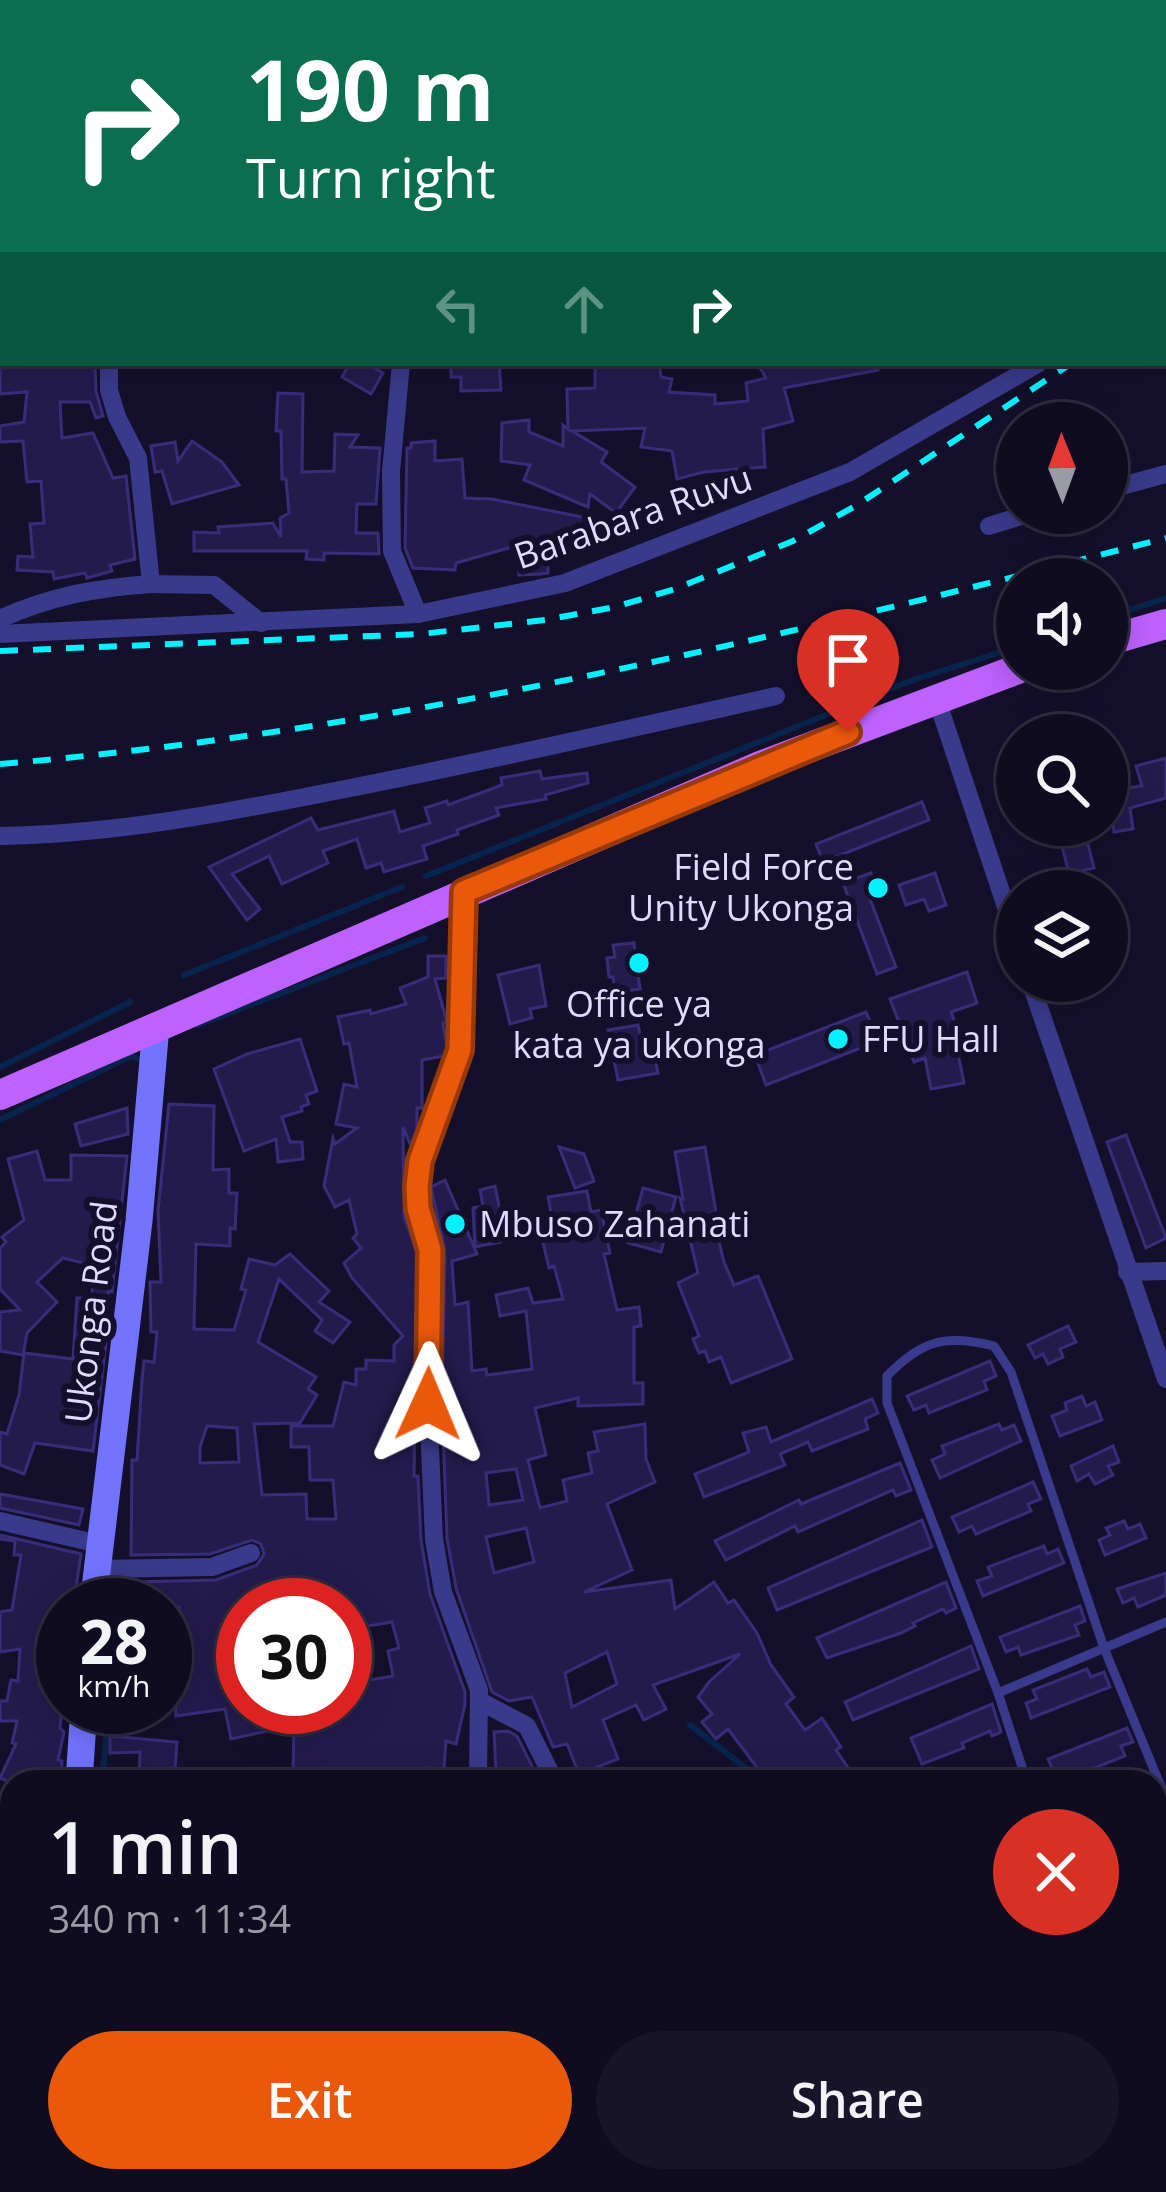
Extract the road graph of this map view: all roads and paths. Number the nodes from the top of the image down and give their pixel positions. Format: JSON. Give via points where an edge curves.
{"nodes":[{"id":1,"x":109,"y":366,"type":"edge"},
{"id":2,"x":401,"y":366,"type":"edge"},
{"id":3,"x":1034,"y":366,"type":"edge"},
{"id":4,"x":1166,"y":474,"type":"edge"},
{"id":5,"x":1128,"y":484,"type":"edge"},
{"id":6,"x":996,"y":524,"type":"edge"},
{"id":7,"x":989,"y":526,"type":"dead end"},
{"id":8,"x":151,"y":584,"type":"junction"},
{"id":9,"x":418,"y":614,"type":"junction"},
{"id":10,"x":0,"y":619,"type":"edge"},
{"id":11,"x":261,"y":623,"type":"junction"},
{"id":12,"x":1166,"y":624,"type":"edge"},
{"id":13,"x":0,"y":634,"type":"edge"},
{"id":14,"x":1128,"y":635,"type":"edge"},
{"id":15,"x":996,"y":677,"type":"edge"},
{"id":16,"x":776,"y":696,"type":"dead end"},
{"id":17,"x":936,"y":697,"type":"junction"},
{"id":18,"x":0,"y":836,"type":"edge"},
{"id":19,"x":996,"y":877,"type":"edge"},
{"id":20,"x":464,"y":892,"type":"junction"},
{"id":21,"x":1037,"y":1002,"type":"edge"},
{"id":22,"x":157,"y":1026,"type":"junction"},
{"id":23,"x":0,"y":1094,"type":"edge"},
{"id":24,"x":1166,"y":1271,"type":"edge"},
{"id":25,"x":1127,"y":1272,"type":"junction"},
{"id":26,"x":1166,"y":1379,"type":"edge"},
{"id":27,"x":0,"y":1521,"type":"edge"},
{"id":28,"x":251,"y":1553,"type":"dead end"},
{"id":29,"x":98,"y":1557,"type":"junction"},
{"id":30,"x":96,"y":1578,"type":"edge"},
{"id":31,"x":1166,"y":1622,"type":"edge"},
{"id":32,"x":1104,"y":1648,"type":"junction"},
{"id":33,"x":998,"y":1693,"type":"junction"},
{"id":34,"x":480,"y":1701,"type":"junction"},
{"id":35,"x":82,"y":1734,"type":"edge"},
{"id":36,"x":80,"y":1770,"type":"edge"},
{"id":37,"x":478,"y":1770,"type":"edge"},
{"id":38,"x":549,"y":1770,"type":"edge"},
{"id":39,"x":1024,"y":1770,"type":"edge"},
{"id":40,"x":1154,"y":1770,"type":"edge"}],
"edges":[{"from":1,"to":8,"type":"street","via":[[112,403],[138,458]]},
{"from":2,"to":9,"type":"street","via":[[392,551]]},
{"from":3,"to":9,"type":"street","name":"Barabara Ruvu","via":[[850,472],[565,583]]},
{"from":4,"to":5,"type":"street"},
{"from":6,"to":7,"type":"street"},
{"from":8,"to":10,"type":"street","via":[[85,589]]},
{"from":8,"to":11,"type":"street","via":[[214,585]]},
{"from":9,"to":11,"type":"street","name":"Barabara Ruvu"},
{"from":11,"to":13,"type":"street","name":"Barabara Ruvu"},
{"from":12,"to":14,"type":"main road"},
{"from":15,"to":17,"type":"main road"},
{"from":16,"to":18,"type":"street","via":[[166,824]]},
{"from":17,"to":19,"type":"street"},
{"from":17,"to":20,"type":"main road"},
{"from":20,"to":22,"type":"main road"},
{"from":20,"to":34,"type":"street","via":[[460,1050],[417,1187],[430,1250],[434,1539]]},
{"from":21,"to":25,"type":"street"},
{"from":22,"to":23,"type":"main road"},
{"from":22,"to":29,"type":"street","name":"Ukonga Road"},
{"from":24,"to":25,"type":"street"},
{"from":25,"to":26,"type":"street"},
{"from":27,"to":29,"type":"street"},
{"from":28,"to":29,"type":"street","via":[[212,1567]]},
{"from":29,"to":30,"type":"street","name":"Ukonga Road"},
{"from":31,"to":32,"type":"lane"},
{"from":32,"to":33,"type":"lane"},
{"from":32,"to":33,"type":"lane","via":[[1011,1372],[994,1346],[962,1338],[929,1344],[887,1376],[887,1402]]},
{"from":32,"to":40,"type":"lane"},
{"from":33,"to":39,"type":"lane"},
{"from":34,"to":37,"type":"street"},
{"from":34,"to":38,"type":"street","via":[[527,1726]]},
{"from":35,"to":36,"type":"street"}]}
